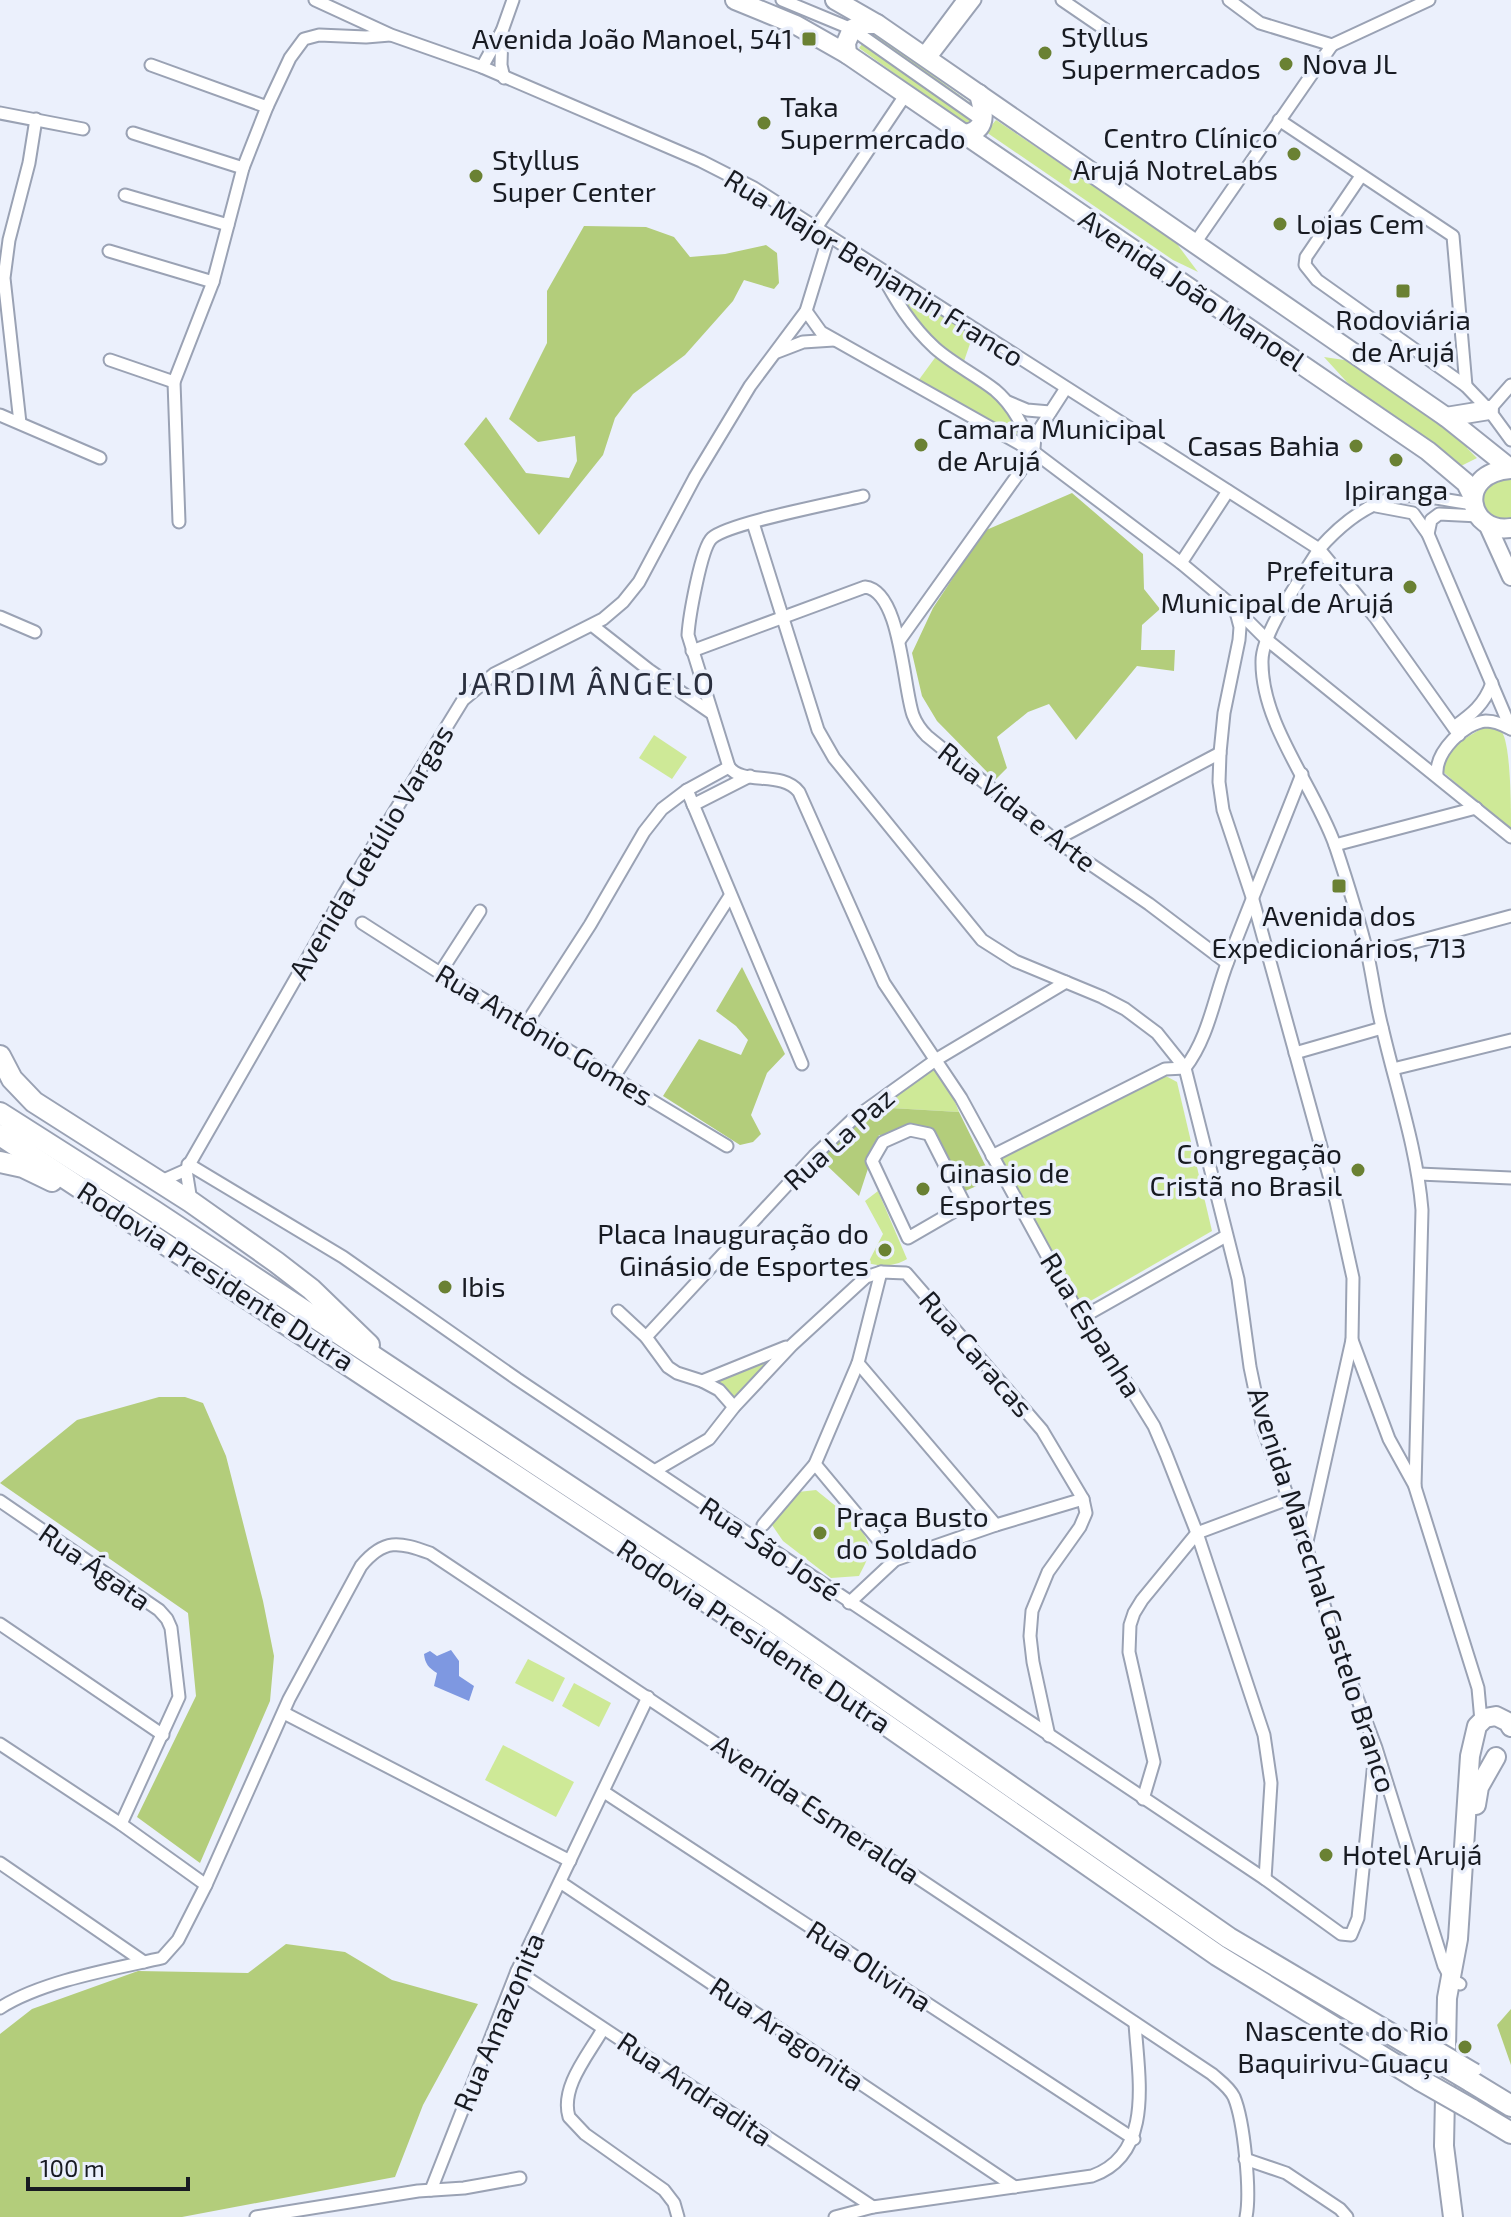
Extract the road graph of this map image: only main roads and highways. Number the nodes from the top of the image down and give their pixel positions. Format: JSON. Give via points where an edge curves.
{"nodes":[{"id":1,"x":735,"y":0,"type":"edge"},
{"id":2,"x":835,"y":0,"type":"edge"},
{"id":3,"x":877,"y":24,"type":"junction"},
{"id":4,"x":847,"y":54,"type":"junction"},
{"id":5,"x":979,"y":94,"type":"junction"},
{"id":6,"x":964,"y":134,"type":"junction"},
{"id":7,"x":1489,"y":410,"type":"road end"},
{"id":8,"x":1446,"y":417,"type":"junction"},
{"id":9,"x":1511,"y":469,"type":"edge"},
{"id":10,"x":1478,"y":510,"type":"junction"},
{"id":11,"x":1511,"y":528,"type":"edge"},
{"id":12,"x":1511,"y":577,"type":"edge"},
{"id":13,"x":0,"y":1056,"type":"edge"},
{"id":14,"x":0,"y":1113,"type":"edge"},
{"id":15,"x":0,"y":1135,"type":"edge"},
{"id":16,"x":0,"y":1162,"type":"edge"},
{"id":17,"x":143,"y":1227,"type":"junction"},
{"id":18,"x":396,"y":1374,"type":"junction"},
{"id":19,"x":1500,"y":1719,"type":"edge"},
{"id":20,"x":1474,"y":1741,"type":"junction"},
{"id":21,"x":1505,"y":1755,"type":"edge"},
{"id":22,"x":1456,"y":1981,"type":"junction"},
{"id":23,"x":1511,"y":2106,"type":"edge"},
{"id":24,"x":1511,"y":2133,"type":"edge"},
{"id":25,"x":1453,"y":2217,"type":"edge"},
{"id":26,"x":1462,"y":2217,"type":"edge"}],
"edges":[{"from":1,"to":4,"type":"main road","name":"Avenida João Manoel","via":[[815,34]]},
{"from":2,"to":3,"type":"main road","name":"Avenida João Manoel"},
{"from":3,"to":4,"type":"main road","via":[[852,29]]},
{"from":3,"to":5,"type":"main road","name":"Avenida João Manoel"},
{"from":4,"to":6,"type":"main road","name":"Avenida João Manoel"},
{"from":5,"to":6,"type":"main road","via":[[983,121]]},
{"from":5,"to":8,"type":"main road","name":"Avenida João Manoel"},
{"from":6,"to":10,"type":"main road","name":"Avenida João Manoel","via":[[1428,451],[1466,483]]},
{"from":7,"to":8,"type":"main road"},
{"from":8,"to":9,"type":"main road","name":"Avenida João Manoel"},
{"from":9,"to":10,"type":"main road","via":[[1485,475],[1475,488]]},
{"from":10,"to":11,"type":"main road","via":[[1496,528]]},
{"from":10,"to":12,"type":"main road"},
{"from":13,"to":18,"type":"highway","via":[[12,1079],[34,1102],[191,1202],[311,1289]]},
{"from":14,"to":18,"type":"highway","name":"Rodovia Presidente Dutra"},
{"from":15,"to":17,"type":"highway","name":"Rodovia Presidente Dutra"},
{"from":16,"to":17,"type":"highway","via":[[34,1172]]},
{"from":17,"to":24,"type":"highway","name":"Rodovia Presidente Dutra","bridge":true,"via":[[763,1639],[1217,1955]]},
{"from":18,"to":23,"type":"highway","name":"Rodovia Presidente Dutra","bridge":true,"via":[[774,1622],[1229,1938],[1473,2075]]},
{"from":19,"to":20,"type":"main road","via":[[1475,1730]]},
{"from":20,"to":21,"type":"main road","via":[[1482,1753]]},
{"from":20,"to":22,"type":"main road"},
{"from":21,"to":22,"type":"main road","via":[[1479,1787]]},
{"from":22,"to":25,"type":"main road","via":[[1447,1998],[1444,2146]]},
{"from":22,"to":26,"type":"main road","via":[[1453,2131]]}]}
